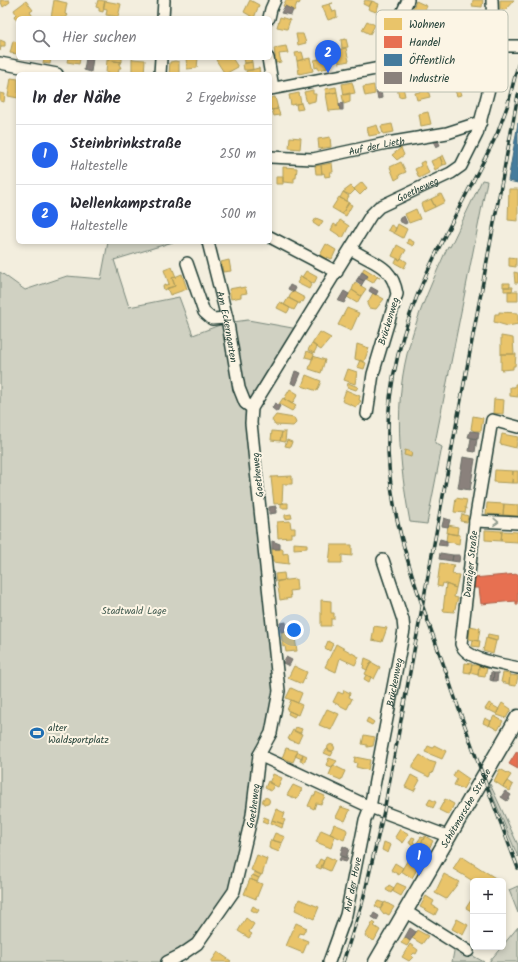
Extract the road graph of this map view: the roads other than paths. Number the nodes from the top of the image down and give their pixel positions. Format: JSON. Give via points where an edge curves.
{"nodes":[{"id":1,"x":161,"y":0,"type":"edge"},
{"id":2,"x":275,"y":0,"type":"edge"},
{"id":3,"x":408,"y":0,"type":"edge"},
{"id":4,"x":492,"y":0,"type":"edge"},
{"id":5,"x":403,"y":10,"type":"edge"},
{"id":6,"x":492,"y":10,"type":"edge"},
{"id":7,"x":162,"y":16,"type":"edge"},
{"id":8,"x":269,"y":16,"type":"edge"},
{"id":9,"x":161,"y":60,"type":"edge"},
{"id":10,"x":268,"y":60,"type":"edge"},
{"id":11,"x":0,"y":63,"type":"edge"},
{"id":12,"x":376,"y":68,"type":"edge"},
{"id":13,"x":47,"y":72,"type":"edge"},
{"id":14,"x":160,"y":72,"type":"edge"},
{"id":15,"x":270,"y":72,"type":"edge"},
{"id":16,"x":272,"y":88,"type":"edge"},
{"id":17,"x":488,"y":92,"type":"edge"},
{"id":18,"x":481,"y":122,"type":"junction"},
{"id":19,"x":272,"y":157,"type":"edge"},
{"id":20,"x":272,"y":238,"type":"edge"},
{"id":21,"x":208,"y":244,"type":"edge"},
{"id":22,"x":351,"y":249,"type":"junction"},
{"id":23,"x":187,"y":263,"type":"dead end"},
{"id":24,"x":337,"y":272,"type":"junction"},
{"id":25,"x":227,"y":318,"type":"junction"},
{"id":26,"x":252,"y":408,"type":"junction"},
{"id":27,"x":367,"y":414,"type":"dead end"},
{"id":28,"x":518,"y":427,"type":"edge"},
{"id":29,"x":475,"y":521,"type":"junction"},
{"id":30,"x":518,"y":524,"type":"edge"},
{"id":31,"x":384,"y":560,"type":"dead end"},
{"id":32,"x":518,"y":668,"type":"edge"},
{"id":33,"x":518,"y":717,"type":"edge"},
{"id":34,"x":259,"y":755,"type":"junction"},
{"id":35,"x":370,"y":807,"type":"junction"},
{"id":36,"x":450,"y":837,"type":"junction"},
{"id":37,"x":405,"y":911,"type":"junction"},
{"id":38,"x":468,"y":951,"type":"dead end"},
{"id":39,"x":167,"y":962,"type":"edge"},
{"id":40,"x":329,"y":962,"type":"edge"},
{"id":41,"x":376,"y":962,"type":"edge"}],
"edges":[{"from":1,"to":7,"type":"street"},
{"from":2,"to":8,"type":"street"},
{"from":3,"to":5,"type":"street"},
{"from":4,"to":6,"type":"street","name":"Goetheweg"},
{"from":9,"to":14,"type":"street"},
{"from":10,"to":15,"type":"street"},
{"from":11,"to":13,"type":"street"},
{"from":12,"to":16,"type":"street"},
{"from":17,"to":18,"type":"street","name":"Goetheweg"},
{"from":18,"to":19,"type":"street","name":"Auf der Lieth","via":[[447,133],[387,142],[313,159]]},
{"from":18,"to":22,"type":"street","name":"Goetheweg","via":[[461,166],[379,207],[371,215]]},
{"from":20,"to":24,"type":"street"},
{"from":21,"to":25,"type":"street","name":"Am Eckerngarten"},
{"from":22,"to":24,"type":"street","name":"Goetheweg"},
{"from":22,"to":27,"type":"street","name":"Brückenweg","via":[[388,271],[395,284],[396,294],[373,374]]},
{"from":23,"to":25,"type":"street","via":[[204,312],[212,319]]},
{"from":24,"to":26,"type":"street","name":"Goetheweg"},
{"from":25,"to":26,"type":"street","name":"Am Eckerngarten","via":[[239,388],[245,402]]},
{"from":26,"to":34,"type":"street","name":"Goetheweg","via":[[251,423],[279,691],[271,733]]},
{"from":28,"to":29,"type":"street","name":"Danziger Straße","via":[[492,420]]},
{"from":29,"to":30,"type":"street","one_way":true},
{"from":29,"to":32,"type":"street","name":"Danziger Straße","via":[[461,644],[470,656]]},
{"from":31,"to":35,"type":"street","name":"Brückenweg","via":[[404,630]]},
{"from":33,"to":36,"type":"main road","name":"Schötmarsche Straße"},
{"from":34,"to":35,"type":"street"},
{"from":34,"to":39,"type":"street","name":"Goetheweg","via":[[252,815],[234,891],[197,944]]},
{"from":35,"to":36,"type":"street"},
{"from":35,"to":40,"type":"street","name":"Auf der Hove","via":[[364,820],[346,915]]},
{"from":36,"to":37,"type":"main road","name":"Schötmarsche Straße"},
{"from":37,"to":38,"type":"street"},
{"from":37,"to":41,"type":"main road","name":"Schötmarsche Straße"}]}
